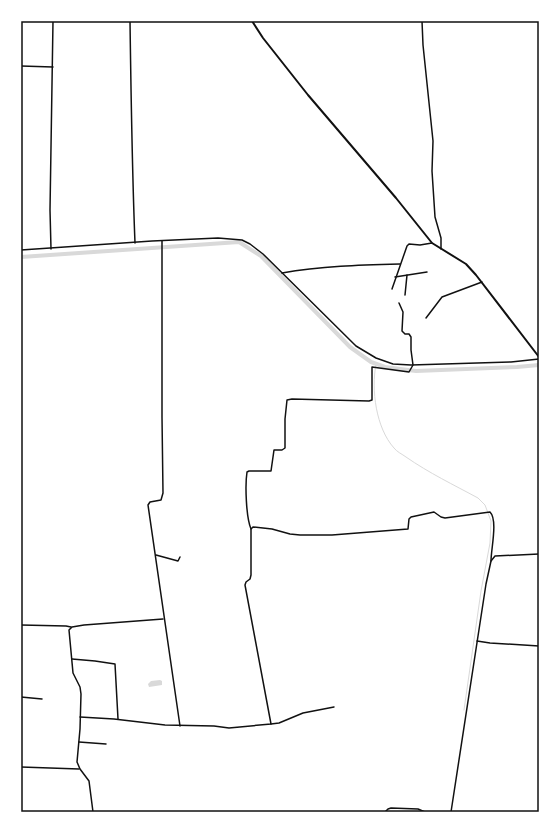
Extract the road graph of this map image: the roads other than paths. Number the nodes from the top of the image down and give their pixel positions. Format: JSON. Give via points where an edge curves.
{"nodes":[{"id":1,"x":53,"y":21,"type":"edge"},
{"id":2,"x":130,"y":21,"type":"edge"},
{"id":3,"x":252,"y":21,"type":"edge"},
{"id":4,"x":422,"y":21,"type":"edge"},
{"id":5,"x":21,"y":66,"type":"edge"},
{"id":6,"x":53,"y":67,"type":"junction"},
{"id":7,"x":162,"y":240,"type":"junction"},
{"id":8,"x":135,"y":243,"type":"junction"},
{"id":9,"x":432,"y":243,"type":"junction"},
{"id":10,"x":51,"y":249,"type":"junction"},
{"id":11,"x":441,"y":249,"type":"junction"},
{"id":12,"x":21,"y":250,"type":"edge"},
{"id":13,"x":400,"y":264,"type":"junction"},
{"id":14,"x":427,"y":272,"type":"dead end"},
{"id":15,"x":282,"y":273,"type":"junction"},
{"id":16,"x":407,"y":275,"type":"junction"},
{"id":17,"x":395,"y":276,"type":"junction"},
{"id":18,"x":482,"y":282,"type":"junction"},
{"id":19,"x":392,"y":289,"type":"dead end"},
{"id":20,"x":405,"y":294,"type":"dead end"},
{"id":21,"x":399,"y":303,"type":"dead end"},
{"id":22,"x":426,"y":318,"type":"dead end"},
{"id":23,"x":539,"y":358,"type":"edge"},
{"id":24,"x":413,"y":365,"type":"junction"},
{"id":25,"x":251,"y":528,"type":"junction"},
{"id":26,"x":539,"y":554,"type":"edge"},
{"id":27,"x":156,"y":556,"type":"junction"},
{"id":28,"x":180,"y":556,"type":"dead end"},
{"id":29,"x":491,"y":561,"type":"junction"},
{"id":30,"x":164,"y":619,"type":"junction"},
{"id":31,"x":21,"y":625,"type":"edge"},
{"id":32,"x":72,"y":627,"type":"junction"},
{"id":33,"x":477,"y":641,"type":"junction"},
{"id":34,"x":539,"y":646,"type":"edge"},
{"id":35,"x":72,"y":659,"type":"junction"},
{"id":36,"x":21,"y":697,"type":"edge"},
{"id":37,"x":42,"y":699,"type":"dead end"},
{"id":38,"x":334,"y":708,"type":"dead end"},
{"id":39,"x":80,"y":717,"type":"junction"},
{"id":40,"x":118,"y":720,"type":"junction"},
{"id":41,"x":270,"y":724,"type":"junction"},
{"id":42,"x":180,"y":726,"type":"junction"},
{"id":43,"x":79,"y":742,"type":"junction"},
{"id":44,"x":106,"y":744,"type":"dead end"},
{"id":45,"x":21,"y":767,"type":"edge"},
{"id":46,"x":80,"y":769,"type":"junction"},
{"id":47,"x":93,"y":812,"type":"edge"},
{"id":48,"x":385,"y":812,"type":"edge"},
{"id":49,"x":425,"y":812,"type":"edge"},
{"id":50,"x":451,"y":812,"type":"edge"}],
"edges":[{"from":1,"to":6,"type":"street"},
{"from":2,"to":8,"type":"street"},
{"from":3,"to":9,"type":"main road","via":[[308,95]]},
{"from":4,"to":11,"type":"street","via":[[432,135],[434,202]]},
{"from":5,"to":6,"type":"street"},
{"from":6,"to":10,"type":"street"},
{"from":7,"to":8,"type":"street"},
{"from":7,"to":15,"type":"street","via":[[242,240],[263,254]]},
{"from":7,"to":27,"type":"street","via":[[163,493],[162,500],[150,502],[148,505]]},
{"from":8,"to":10,"type":"street"},
{"from":9,"to":11,"type":"main road"},
{"from":9,"to":13,"type":"street","via":[[409,244]]},
{"from":10,"to":12,"type":"street"},
{"from":11,"to":18,"type":"main road","via":[[466,264]]},
{"from":13,"to":15,"type":"street","via":[[332,266]]},
{"from":13,"to":17,"type":"street"},
{"from":14,"to":16,"type":"street"},
{"from":15,"to":24,"type":"street","via":[[358,348],[386,362]]},
{"from":16,"to":17,"type":"street"},
{"from":16,"to":20,"type":"street"},
{"from":17,"to":19,"type":"street"},
{"from":18,"to":22,"type":"street","via":[[442,297]]},
{"from":18,"to":23,"type":"main road"},
{"from":21,"to":24,"type":"street","via":[[403,312],[402,331],[411,337]]},
{"from":23,"to":24,"type":"street","via":[[511,362]]},
{"from":24,"to":25,"type":"street","via":[[409,372],[374,367],[371,369],[371,401],[287,400],[285,448],[274,450],[270,471],[247,472],[247,504]]},
{"from":25,"to":29,"type":"street","via":[[272,529],[295,535],[353,534],[408,529],[411,517],[434,512],[445,518],[490,512],[493,515],[494,527]]},
{"from":25,"to":41,"type":"street","via":[[250,579],[245,585]]},
{"from":26,"to":29,"type":"street","via":[[495,556]]},
{"from":27,"to":28,"type":"street","via":[[178,561]]},
{"from":27,"to":30,"type":"street"},
{"from":29,"to":33,"type":"street"},
{"from":30,"to":32,"type":"street"},
{"from":30,"to":42,"type":"street"},
{"from":31,"to":32,"type":"street"},
{"from":32,"to":35,"type":"street","via":[[69,633]]},
{"from":33,"to":34,"type":"street"},
{"from":33,"to":50,"type":"street"},
{"from":35,"to":39,"type":"street","via":[[74,677],[80,688]]},
{"from":35,"to":40,"type":"street","via":[[115,664]]},
{"from":36,"to":37,"type":"street"},
{"from":38,"to":41,"type":"street","via":[[303,713]]},
{"from":39,"to":40,"type":"street"},
{"from":39,"to":43,"type":"street"},
{"from":40,"to":42,"type":"street"},
{"from":41,"to":42,"type":"street","via":[[229,728]]},
{"from":43,"to":44,"type":"street"},
{"from":43,"to":46,"type":"street","via":[[77,762]]},
{"from":45,"to":46,"type":"street"},
{"from":46,"to":47,"type":"street","via":[[89,781]]},
{"from":48,"to":49,"type":"street","via":[[388,808],[396,808],[418,809]]}]}
